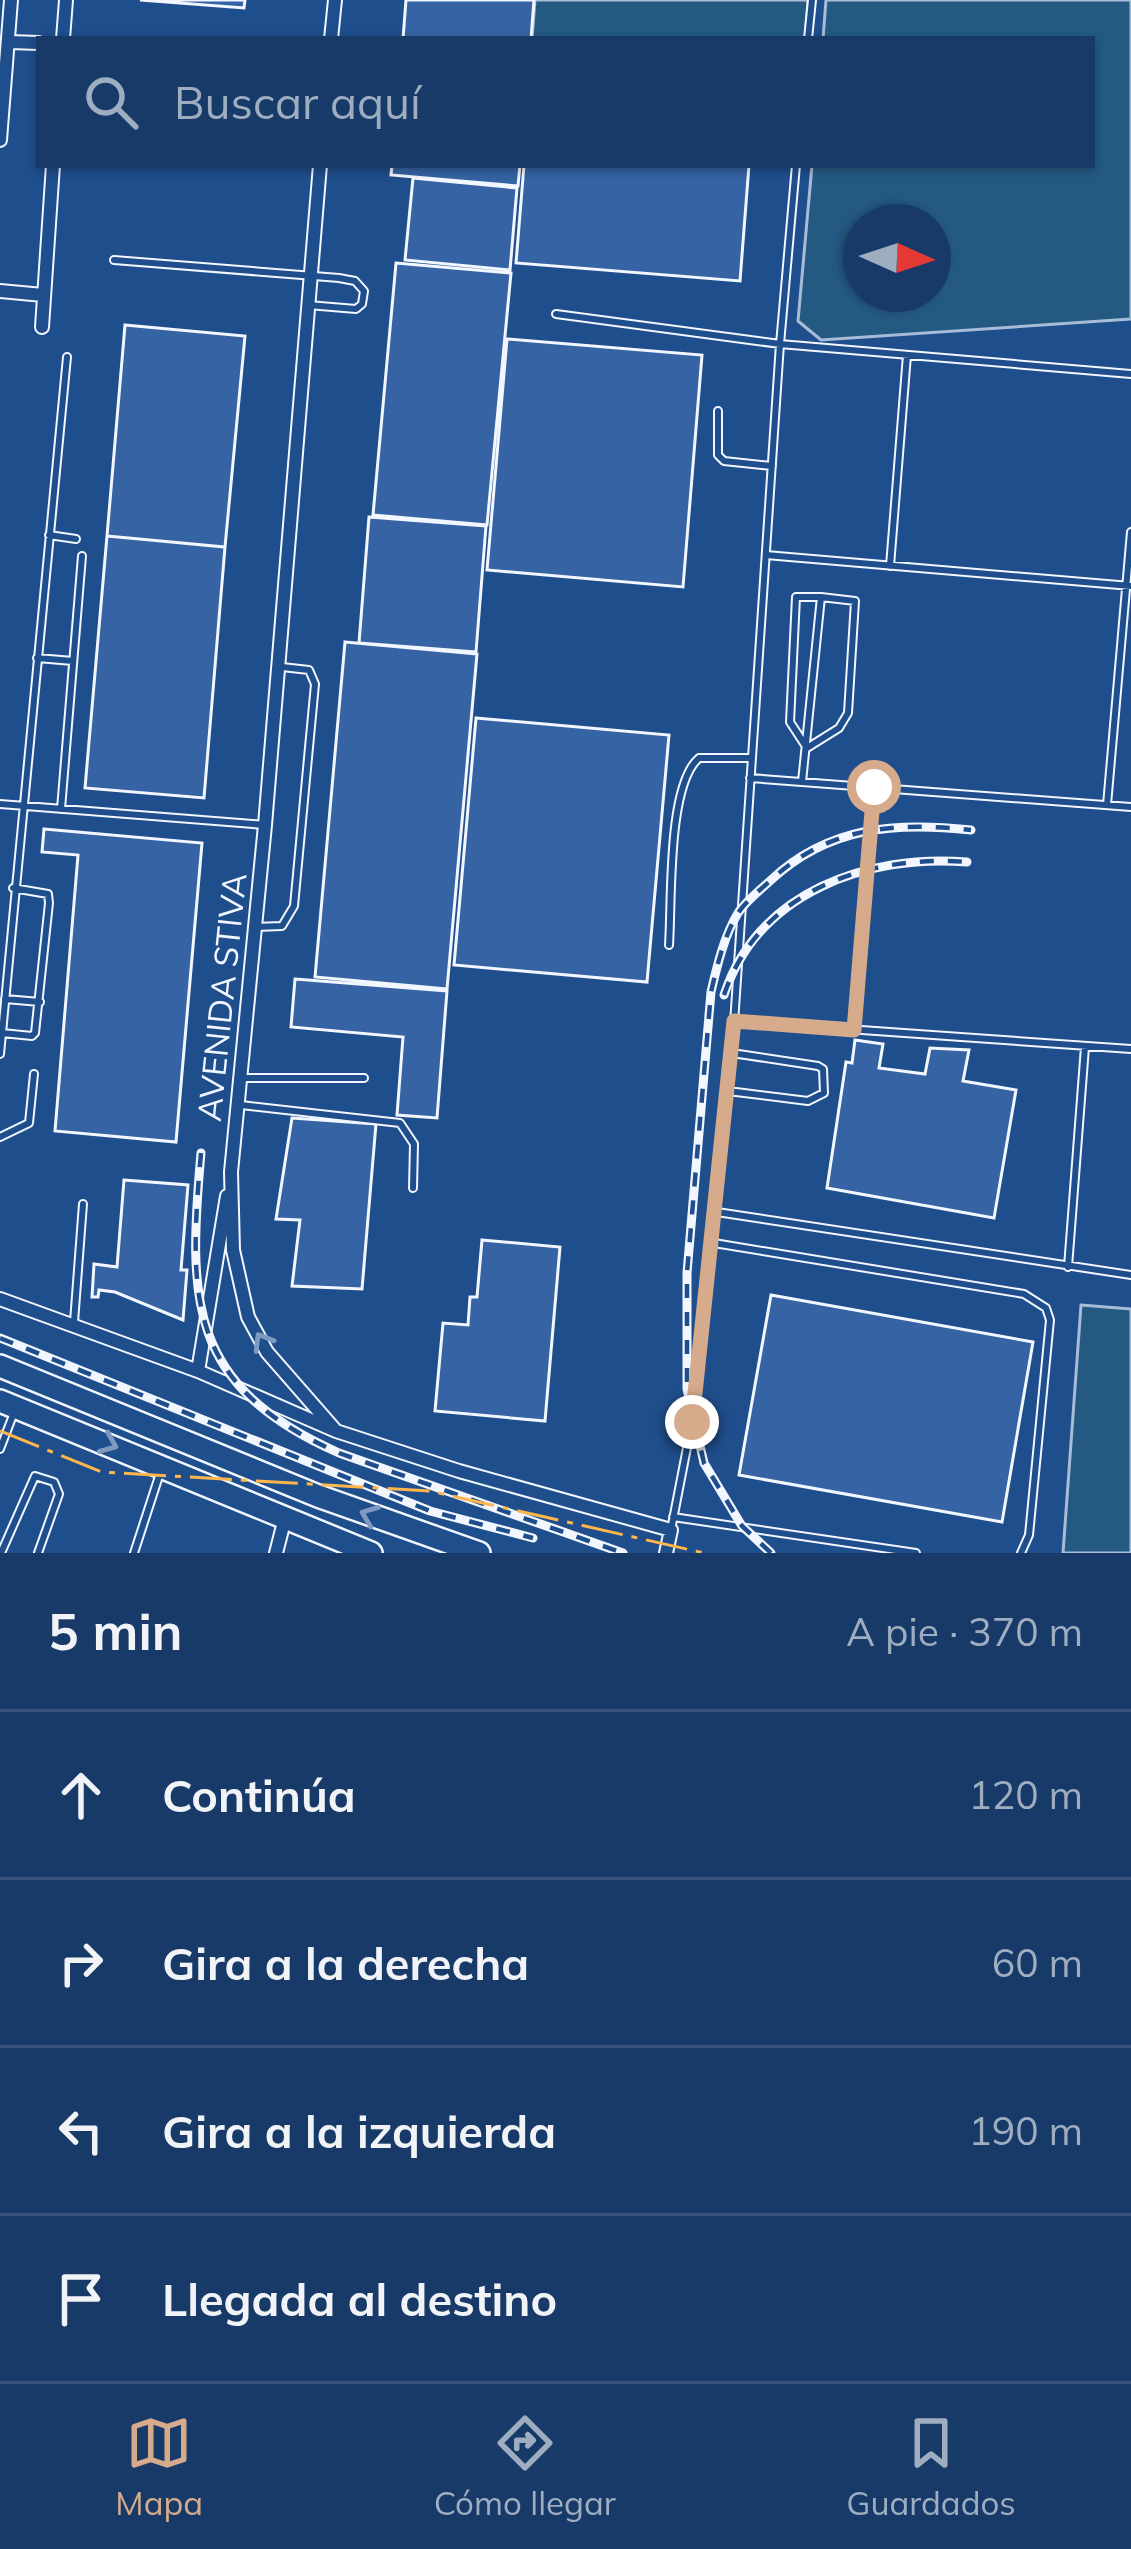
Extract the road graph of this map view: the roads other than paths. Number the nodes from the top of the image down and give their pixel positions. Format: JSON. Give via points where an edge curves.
{"nodes":[{"id":1,"x":10,"y":0,"type":"edge"},
{"id":2,"x":66,"y":0,"type":"edge"},
{"id":3,"x":335,"y":0,"type":"edge"},
{"id":4,"x":812,"y":0,"type":"edge"},
{"id":5,"x":63,"y":36,"type":"edge"},
{"id":6,"x":331,"y":36,"type":"edge"},
{"id":7,"x":808,"y":36,"type":"edge"},
{"id":8,"x":10,"y":42,"type":"junction"},
{"id":9,"x":36,"y":43,"type":"edge"},
{"id":10,"x":0,"y":140,"type":"edge"},
{"id":11,"x":53,"y":168,"type":"edge"},
{"id":12,"x":320,"y":168,"type":"edge"},
{"id":13,"x":796,"y":168,"type":"edge"},
{"id":14,"x":114,"y":260,"type":"dead end"},
{"id":15,"x":310,"y":275,"type":"junction"},
{"id":16,"x":0,"y":291,"type":"edge"},
{"id":17,"x":43,"y":295,"type":"junction"},
{"id":18,"x":308,"y":305,"type":"junction"},
{"id":19,"x":556,"y":314,"type":"dead end"},
{"id":20,"x":42,"y":328,"type":"dead end"},
{"id":21,"x":779,"y":344,"type":"junction"},
{"id":22,"x":908,"y":355,"type":"junction"},
{"id":23,"x":67,"y":357,"type":"dead end"},
{"id":24,"x":1131,"y":374,"type":"edge"},
{"id":25,"x":718,"y":411,"type":"dead end"},
{"id":26,"x":772,"y":466,"type":"junction"},
{"id":27,"x":1131,"y":532,"type":"edge"},
{"id":28,"x":49,"y":536,"type":"junction"},
{"id":29,"x":76,"y":539,"type":"dead end"},
{"id":30,"x":766,"y":555,"type":"junction"},
{"id":31,"x":82,"y":556,"type":"dead end"},
{"id":32,"x":890,"y":566,"type":"junction"},
{"id":33,"x":1129,"y":586,"type":"edge"},
{"id":34,"x":821,"y":597,"type":"junction"},
{"id":35,"x":37,"y":658,"type":"junction"},
{"id":36,"x":73,"y":661,"type":"junction"},
{"id":37,"x":278,"y":667,"type":"junction"},
{"id":38,"x":807,"y":748,"type":"junction"},
{"id":39,"x":752,"y":758,"type":"junction"},
{"id":40,"x":751,"y":778,"type":"junction"},
{"id":41,"x":802,"y":782,"type":"junction"},
{"id":42,"x":874,"y":787,"type":"junction"},
{"id":43,"x":0,"y":804,"type":"edge"},
{"id":44,"x":1107,"y":805,"type":"junction"},
{"id":45,"x":22,"y":806,"type":"junction"},
{"id":46,"x":1131,"y":806,"type":"edge"},
{"id":47,"x":61,"y":809,"type":"junction"},
{"id":48,"x":265,"y":825,"type":"junction"},
{"id":49,"x":14,"y":888,"type":"junction"},
{"id":50,"x":0,"y":900,"type":"edge"},
{"id":51,"x":13,"y":902,"type":"junction"},
{"id":52,"x":255,"y":927,"type":"junction"},
{"id":53,"x":669,"y":945,"type":"dead end"},
{"id":54,"x":4,"y":962,"type":"edge"},
{"id":55,"x":5,"y":999,"type":"junction"},
{"id":56,"x":40,"y":1002,"type":"junction"},
{"id":57,"x":734,"y":1021,"type":"junction"},
{"id":58,"x":854,"y":1030,"type":"junction"},
{"id":59,"x":2,"y":1033,"type":"edge"},
{"id":60,"x":1085,"y":1047,"type":"junction"},
{"id":61,"x":1131,"y":1049,"type":"edge"},
{"id":62,"x":732,"y":1053,"type":"junction"},
{"id":63,"x":0,"y":1054,"type":"edge"},
{"id":64,"x":34,"y":1074,"type":"dead end"},
{"id":65,"x":240,"y":1078,"type":"junction"},
{"id":66,"x":364,"y":1078,"type":"dead end"},
{"id":67,"x":728,"y":1091,"type":"junction"},
{"id":68,"x":237,"y":1105,"type":"junction"},
{"id":69,"x":0,"y":1137,"type":"edge"},
{"id":70,"x":231,"y":1172,"type":"junction"},
{"id":71,"x":413,"y":1188,"type":"dead end"},
{"id":72,"x":82,"y":1204,"type":"dead end"},
{"id":73,"x":717,"y":1212,"type":"junction"},
{"id":74,"x":714,"y":1243,"type":"junction"},
{"id":75,"x":1068,"y":1267,"type":"junction"},
{"id":76,"x":1131,"y":1275,"type":"edge"},
{"id":77,"x":0,"y":1299,"type":"edge"},
{"id":78,"x":74,"y":1326,"type":"junction"},
{"id":79,"x":0,"y":1366,"type":"edge"},
{"id":80,"x":198,"y":1371,"type":"junction"},
{"id":81,"x":8,"y":1404,"type":"edge"},
{"id":82,"x":336,"y":1431,"type":"junction"},
{"id":83,"x":0,"y":1450,"type":"edge"},
{"id":84,"x":162,"y":1466,"type":"junction"},
{"id":85,"x":285,"y":1518,"type":"junction"},
{"id":86,"x":672,"y":1524,"type":"junction"},
{"id":87,"x":1,"y":1553,"type":"edge"},
{"id":88,"x":38,"y":1553,"type":"edge"},
{"id":89,"x":134,"y":1553,"type":"edge"},
{"id":90,"x":276,"y":1553,"type":"edge"},
{"id":91,"x":371,"y":1553,"type":"edge"},
{"id":92,"x":479,"y":1553,"type":"edge"},
{"id":93,"x":666,"y":1553,"type":"edge"},
{"id":94,"x":916,"y":1553,"type":"edge"},
{"id":95,"x":1022,"y":1553,"type":"edge"}],
"edges":[{"from":1,"to":8,"type":"street"},
{"from":2,"to":5,"type":"street"},
{"from":3,"to":6,"type":"street"},
{"from":4,"to":7,"type":"lane"},
{"from":8,"to":9,"type":"street"},
{"from":8,"to":10,"type":"street"},
{"from":11,"to":17,"type":"street"},
{"from":12,"to":15,"type":"street","name":"AVENIDA STIVA"},
{"from":13,"to":21,"type":"lane"},
{"from":14,"to":15,"type":"lane"},
{"from":15,"to":18,"type":"street","name":"AVENIDA STIVA"},
{"from":15,"to":18,"type":"lane","via":[[355,280],[364,291],[356,309]]},
{"from":16,"to":17,"type":"street"},
{"from":17,"to":20,"type":"street"},
{"from":18,"to":37,"type":"street","name":"AVENIDA STIVA"},
{"from":19,"to":21,"type":"lane"},
{"from":21,"to":22,"type":"lane"},
{"from":21,"to":26,"type":"lane"},
{"from":22,"to":24,"type":"lane"},
{"from":22,"to":32,"type":"lane"},
{"from":23,"to":28,"type":"lane"},
{"from":25,"to":26,"type":"lane","via":[[718,455]]},
{"from":26,"to":30,"type":"lane"},
{"from":27,"to":33,"type":"lane"},
{"from":28,"to":29,"type":"lane"},
{"from":28,"to":35,"type":"lane"},
{"from":30,"to":32,"type":"lane"},
{"from":30,"to":39,"type":"lane"},
{"from":31,"to":36,"type":"lane"},
{"from":32,"to":33,"type":"lane"},
{"from":33,"to":44,"type":"lane"},
{"from":34,"to":38,"type":"lane"},
{"from":34,"to":38,"type":"lane","via":[[796,597],[790,722]]},
{"from":34,"to":38,"type":"lane","via":[[855,601],[848,713]]},
{"from":35,"to":36,"type":"lane"},
{"from":35,"to":45,"type":"lane"},
{"from":36,"to":47,"type":"lane"},
{"from":37,"to":48,"type":"street","name":"AVENIDA STIVA"},
{"from":37,"to":52,"type":"lane","via":[[309,670],[315,684],[294,905],[283,926]]},
{"from":38,"to":41,"type":"lane"},
{"from":39,"to":40,"type":"lane"},
{"from":39,"to":53,"type":"lane","via":[[699,758],[686,773]]},
{"from":40,"to":41,"type":"lane"},
{"from":40,"to":57,"type":"lane"},
{"from":41,"to":42,"type":"lane"},
{"from":42,"to":44,"type":"lane"},
{"from":42,"to":58,"type":"lane"},
{"from":43,"to":45,"type":"lane"},
{"from":44,"to":46,"type":"lane"},
{"from":45,"to":47,"type":"lane"},
{"from":45,"to":49,"type":"lane"},
{"from":47,"to":48,"type":"lane"},
{"from":48,"to":52,"type":"street","name":"AVENIDA STIVA"},
{"from":49,"to":51,"type":"lane"},
{"from":49,"to":56,"type":"lane","via":[[48,894]]},
{"from":50,"to":51,"type":"lane"},
{"from":51,"to":54,"type":"lane"},
{"from":52,"to":65,"type":"street","name":"AVENIDA STIVA"},
{"from":54,"to":55,"type":"lane"},
{"from":55,"to":56,"type":"lane"},
{"from":55,"to":59,"type":"lane"},
{"from":56,"to":59,"type":"lane","via":[[32,1036]]},
{"from":57,"to":58,"type":"lane"},
{"from":57,"to":62,"type":"lane"},
{"from":58,"to":60,"type":"lane"},
{"from":59,"to":63,"type":"lane"},
{"from":60,"to":61,"type":"lane"},
{"from":60,"to":75,"type":"lane"},
{"from":62,"to":67,"type":"lane"},
{"from":62,"to":67,"type":"lane","via":[[818,1066],[826,1084],[808,1102]]},
{"from":64,"to":69,"type":"lane","via":[[27,1126]]},
{"from":65,"to":66,"type":"lane"},
{"from":65,"to":68,"type":"street","name":"AVENIDA STIVA"},
{"from":67,"to":73,"type":"lane"},
{"from":68,"to":70,"type":"street","name":"AVENIDA STIVA"},
{"from":68,"to":71,"type":"lane","via":[[400,1123],[414,1144]]},
{"from":70,"to":80,"type":"street"},
{"from":82,"to":70,"type":"street","name":"AVENIDA STIVA","one_way":true,"via":[[267,1352],[248,1317],[233,1250]]},
{"from":72,"to":78,"type":"lane"},
{"from":73,"to":74,"type":"lane"},
{"from":73,"to":75,"type":"lane"},
{"from":74,"to":86,"type":"lane"},
{"from":74,"to":95,"type":"lane","via":[[1024,1294],[1046,1308]]},
{"from":75,"to":76,"type":"lane"},
{"from":77,"to":78,"type":"street"},
{"from":78,"to":80,"type":"street"},
{"from":92,"to":79,"type":"highway","one_way":true},
{"from":80,"to":82,"type":"street"},
{"from":81,"to":83,"type":"lane"},
{"from":81,"to":84,"type":"highway","one_way":true},
{"from":82,"to":86,"type":"street"},
{"from":84,"to":85,"type":"highway"},
{"from":84,"to":89,"type":"lane"},
{"from":85,"to":90,"type":"street"},
{"from":85,"to":91,"type":"highway"},
{"from":86,"to":93,"type":"street"},
{"from":86,"to":94,"type":"lane"},
{"from":87,"to":88,"type":"lane","via":[[35,1476],[54,1482],[59,1494]]}]}
